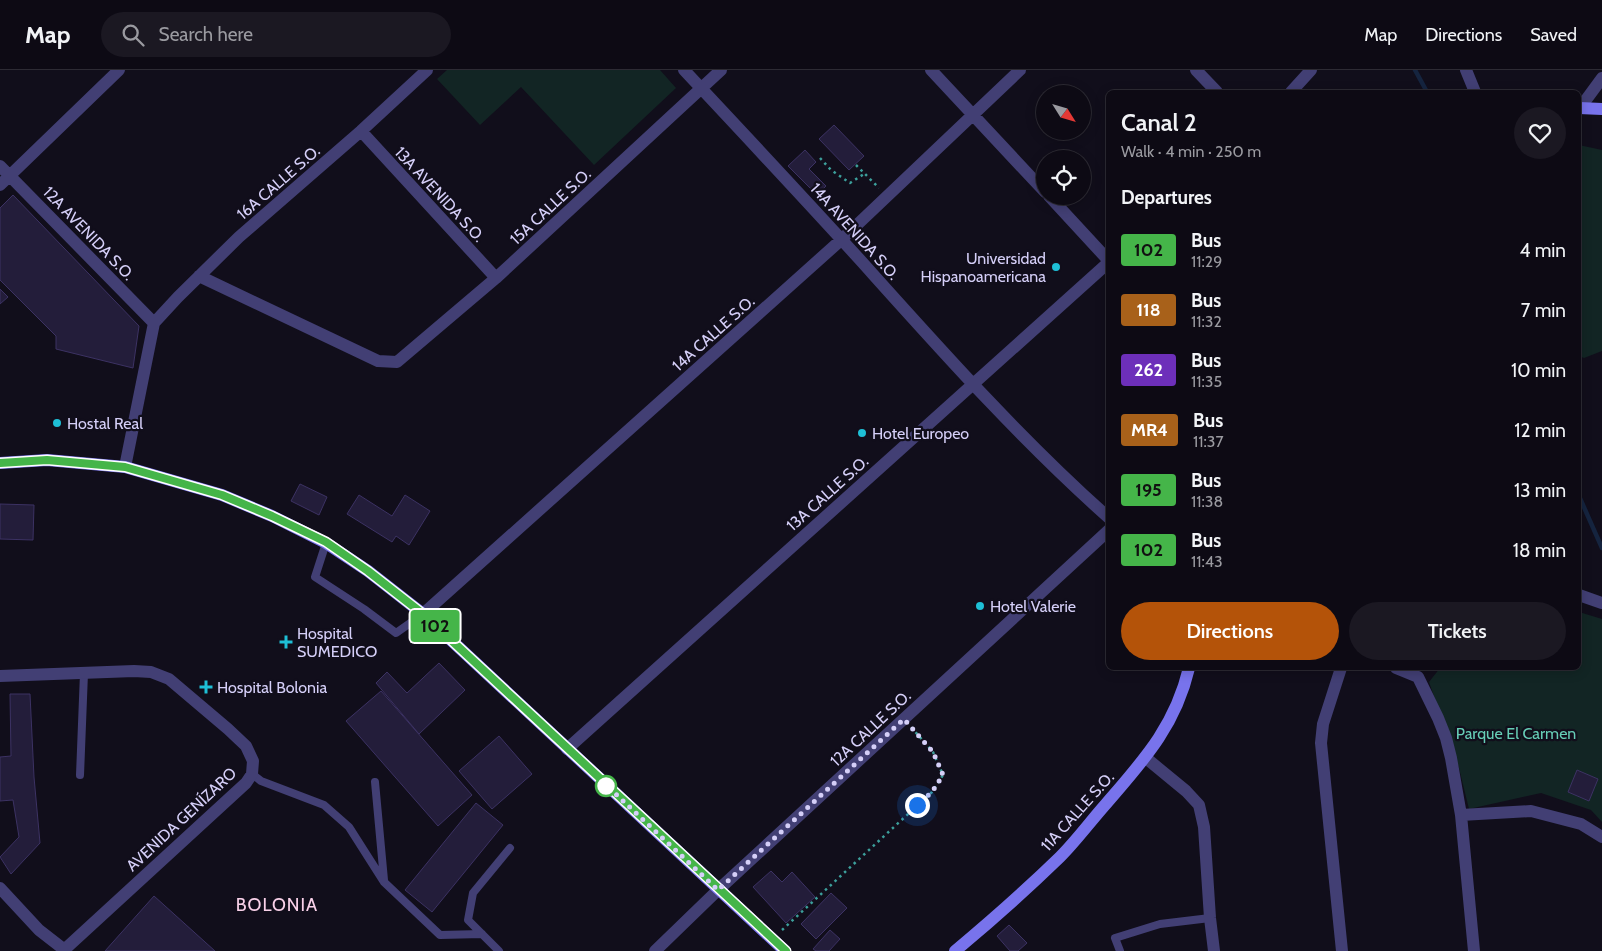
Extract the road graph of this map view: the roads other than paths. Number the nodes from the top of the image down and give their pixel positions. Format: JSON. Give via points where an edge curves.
{"nodes":[{"id":1,"x":119,"y":70,"type":"edge"},
{"id":2,"x":427,"y":70,"type":"edge"},
{"id":3,"x":684,"y":70,"type":"edge"},
{"id":4,"x":722,"y":70,"type":"edge"},
{"id":5,"x":931,"y":70,"type":"edge"},
{"id":6,"x":1020,"y":70,"type":"edge"},
{"id":7,"x":1196,"y":70,"type":"edge"},
{"id":8,"x":1311,"y":70,"type":"edge"},
{"id":9,"x":1466,"y":70,"type":"edge"},
{"id":10,"x":1602,"y":78,"type":"edge"},
{"id":11,"x":702,"y":89,"type":"junction"},
{"id":12,"x":1215,"y":90,"type":"edge"},
{"id":13,"x":1293,"y":90,"type":"edge"},
{"id":14,"x":1474,"y":90,"type":"edge"},
{"id":15,"x":1581,"y":105,"type":"edge"},
{"id":16,"x":1581,"y":108,"type":"edge"},
{"id":17,"x":1602,"y":110,"type":"edge"},
{"id":18,"x":973,"y":115,"type":"junction"},
{"id":19,"x":361,"y":131,"type":"junction"},
{"id":20,"x":0,"y":166,"type":"edge"},
{"id":21,"x":10,"y":176,"type":"junction"},
{"id":22,"x":1036,"y":182,"type":"edge"},
{"id":23,"x":0,"y":185,"type":"edge"},
{"id":24,"x":1057,"y":205,"type":"edge"},
{"id":25,"x":841,"y":240,"type":"junction"},
{"id":26,"x":1106,"y":258,"type":"edge"},
{"id":27,"x":1106,"y":264,"type":"edge"},
{"id":28,"x":199,"y":276,"type":"junction"},
{"id":29,"x":496,"y":278,"type":"junction"},
{"id":30,"x":154,"y":324,"type":"junction"},
{"id":31,"x":972,"y":384,"type":"junction"},
{"id":32,"x":0,"y":463,"type":"edge"},
{"id":33,"x":125,"y":467,"type":"junction"},
{"id":34,"x":1106,"y":515,"type":"edge"},
{"id":35,"x":1106,"y":533,"type":"edge"},
{"id":36,"x":326,"y":542,"type":"junction"},
{"id":37,"x":1581,"y":596,"type":"edge"},
{"id":38,"x":1602,"y":603,"type":"edge"},
{"id":39,"x":423,"y":614,"type":"junction"},
{"id":40,"x":1188,"y":670,"type":"edge"},
{"id":41,"x":1340,"y":670,"type":"edge"},
{"id":42,"x":1409,"y":670,"type":"edge"},
{"id":43,"x":84,"y":672,"type":"junction"},
{"id":44,"x":1422,"y":672,"type":"edge"},
{"id":45,"x":0,"y":676,"type":"edge"},
{"id":46,"x":568,"y":749,"type":"junction"},
{"id":47,"x":1146,"y":758,"type":"junction"},
{"id":48,"x":252,"y":774,"type":"junction"},
{"id":49,"x":80,"y":775,"type":"dead end"},
{"id":50,"x":375,"y":782,"type":"dead end"},
{"id":51,"x":1461,"y":815,"type":"junction"},
{"id":52,"x":1602,"y":838,"type":"edge"},
{"id":53,"x":510,"y":848,"type":"dead end"},
{"id":54,"x":384,"y":882,"type":"junction"},
{"id":55,"x":0,"y":888,"type":"edge"},
{"id":56,"x":718,"y":890,"type":"junction"},
{"id":57,"x":1210,"y":918,"type":"junction"},
{"id":58,"x":482,"y":934,"type":"junction"},
{"id":59,"x":64,"y":950,"type":"edge"},
{"id":60,"x":499,"y":951,"type":"edge"},
{"id":61,"x":655,"y":951,"type":"edge"},
{"id":62,"x":786,"y":951,"type":"edge"},
{"id":63,"x":955,"y":951,"type":"edge"},
{"id":64,"x":1120,"y":951,"type":"edge"},
{"id":65,"x":1214,"y":951,"type":"edge"},
{"id":66,"x":1342,"y":951,"type":"edge"},
{"id":67,"x":1474,"y":951,"type":"edge"}],
"edges":[{"from":1,"to":21,"type":"street"},
{"from":2,"to":19,"type":"street","name":"16A CALLE S.O."},
{"from":3,"to":11,"type":"street","name":"14A AVENIDA S.O."},
{"from":4,"to":11,"type":"street","name":"15A CALLE S.O."},
{"from":5,"to":18,"type":"street"},
{"from":6,"to":18,"type":"street","name":"14A CALLE S.O."},
{"from":7,"to":12,"type":"street"},
{"from":8,"to":13,"type":"street"},
{"from":9,"to":14,"type":"street"},
{"from":10,"to":15,"type":"street"},
{"from":11,"to":25,"type":"street","name":"14A AVENIDA S.O."},
{"from":11,"to":29,"type":"street","name":"15A CALLE S.O."},
{"from":16,"to":17,"type":"main road"},
{"from":18,"to":22,"type":"street"},
{"from":18,"to":25,"type":"street","name":"14A CALLE S.O."},
{"from":19,"to":28,"type":"street","name":"16A CALLE S.O."},
{"from":19,"to":29,"type":"street","name":"13A AVENIDA S.O."},
{"from":20,"to":21,"type":"street","name":"12A AVENIDA S.O."},
{"from":21,"to":23,"type":"street"},
{"from":21,"to":30,"type":"street","name":"12A AVENIDA S.O."},
{"from":24,"to":26,"type":"street"},
{"from":25,"to":31,"type":"street","name":"14A AVENIDA S.O."},
{"from":25,"to":39,"type":"street","name":"14A CALLE S.O."},
{"from":27,"to":31,"type":"street","name":"13A CALLE S.O."},
{"from":28,"to":29,"type":"street","name":"15A CALLE S.O.","via":[[378,361],[398,362]]},
{"from":28,"to":30,"type":"street","name":"16A CALLE S.O."},
{"from":30,"to":33,"type":"street"},
{"from":31,"to":34,"type":"street","name":"14A AVENIDA S.O."},
{"from":31,"to":46,"type":"street","name":"13A CALLE S.O."},
{"from":32,"to":33,"type":"main road","via":[[47,460]]},
{"from":33,"to":36,"type":"main road","via":[[222,495]]},
{"from":35,"to":56,"type":"street","name":"12A CALLE S.O."},
{"from":36,"to":39,"type":"main road"},
{"from":36,"to":39,"type":"lane","via":[[315,577],[396,633]]},
{"from":37,"to":38,"type":"street"},
{"from":39,"to":46,"type":"main road"},
{"from":40,"to":47,"type":"main road","name":"11A CALLE S.O.","via":[[1167,728]]},
{"from":41,"to":66,"type":"street","via":[[1323,724],[1321,743]]},
{"from":42,"to":44,"type":"street"},
{"from":43,"to":45,"type":"street","name":"AVENIDA GENÍZARO"},
{"from":43,"to":48,"type":"street","name":"AVENIDA GENÍZARO","via":[[151,672],[169,679],[246,746],[253,761]]},
{"from":43,"to":49,"type":"lane"},
{"from":44,"to":51,"type":"street","via":[[1446,738]]},
{"from":46,"to":56,"type":"main road"},
{"from":47,"to":57,"type":"street","via":[[1199,805],[1204,827]]},
{"from":47,"to":63,"type":"main road","name":"11A CALLE S.O.","via":[[1061,855]]},
{"from":48,"to":54,"type":"lane","via":[[261,781],[324,805],[349,827]]},
{"from":48,"to":59,"type":"street","name":"AVENIDA GENÍZARO"},
{"from":50,"to":54,"type":"lane"},
{"from":51,"to":52,"type":"street","via":[[1531,811],[1581,824]]},
{"from":51,"to":67,"type":"street"},
{"from":53,"to":58,"type":"lane","via":[[473,893],[468,920]]},
{"from":54,"to":58,"type":"lane","via":[[440,936]]},
{"from":55,"to":59,"type":"street","via":[[39,930]]},
{"from":56,"to":61,"type":"street","name":"12A CALLE S.O."},
{"from":56,"to":62,"type":"main road"},
{"from":57,"to":64,"type":"lane","via":[[1160,924],[1115,938]]},
{"from":57,"to":65,"type":"street"},
{"from":58,"to":60,"type":"lane"}]}
